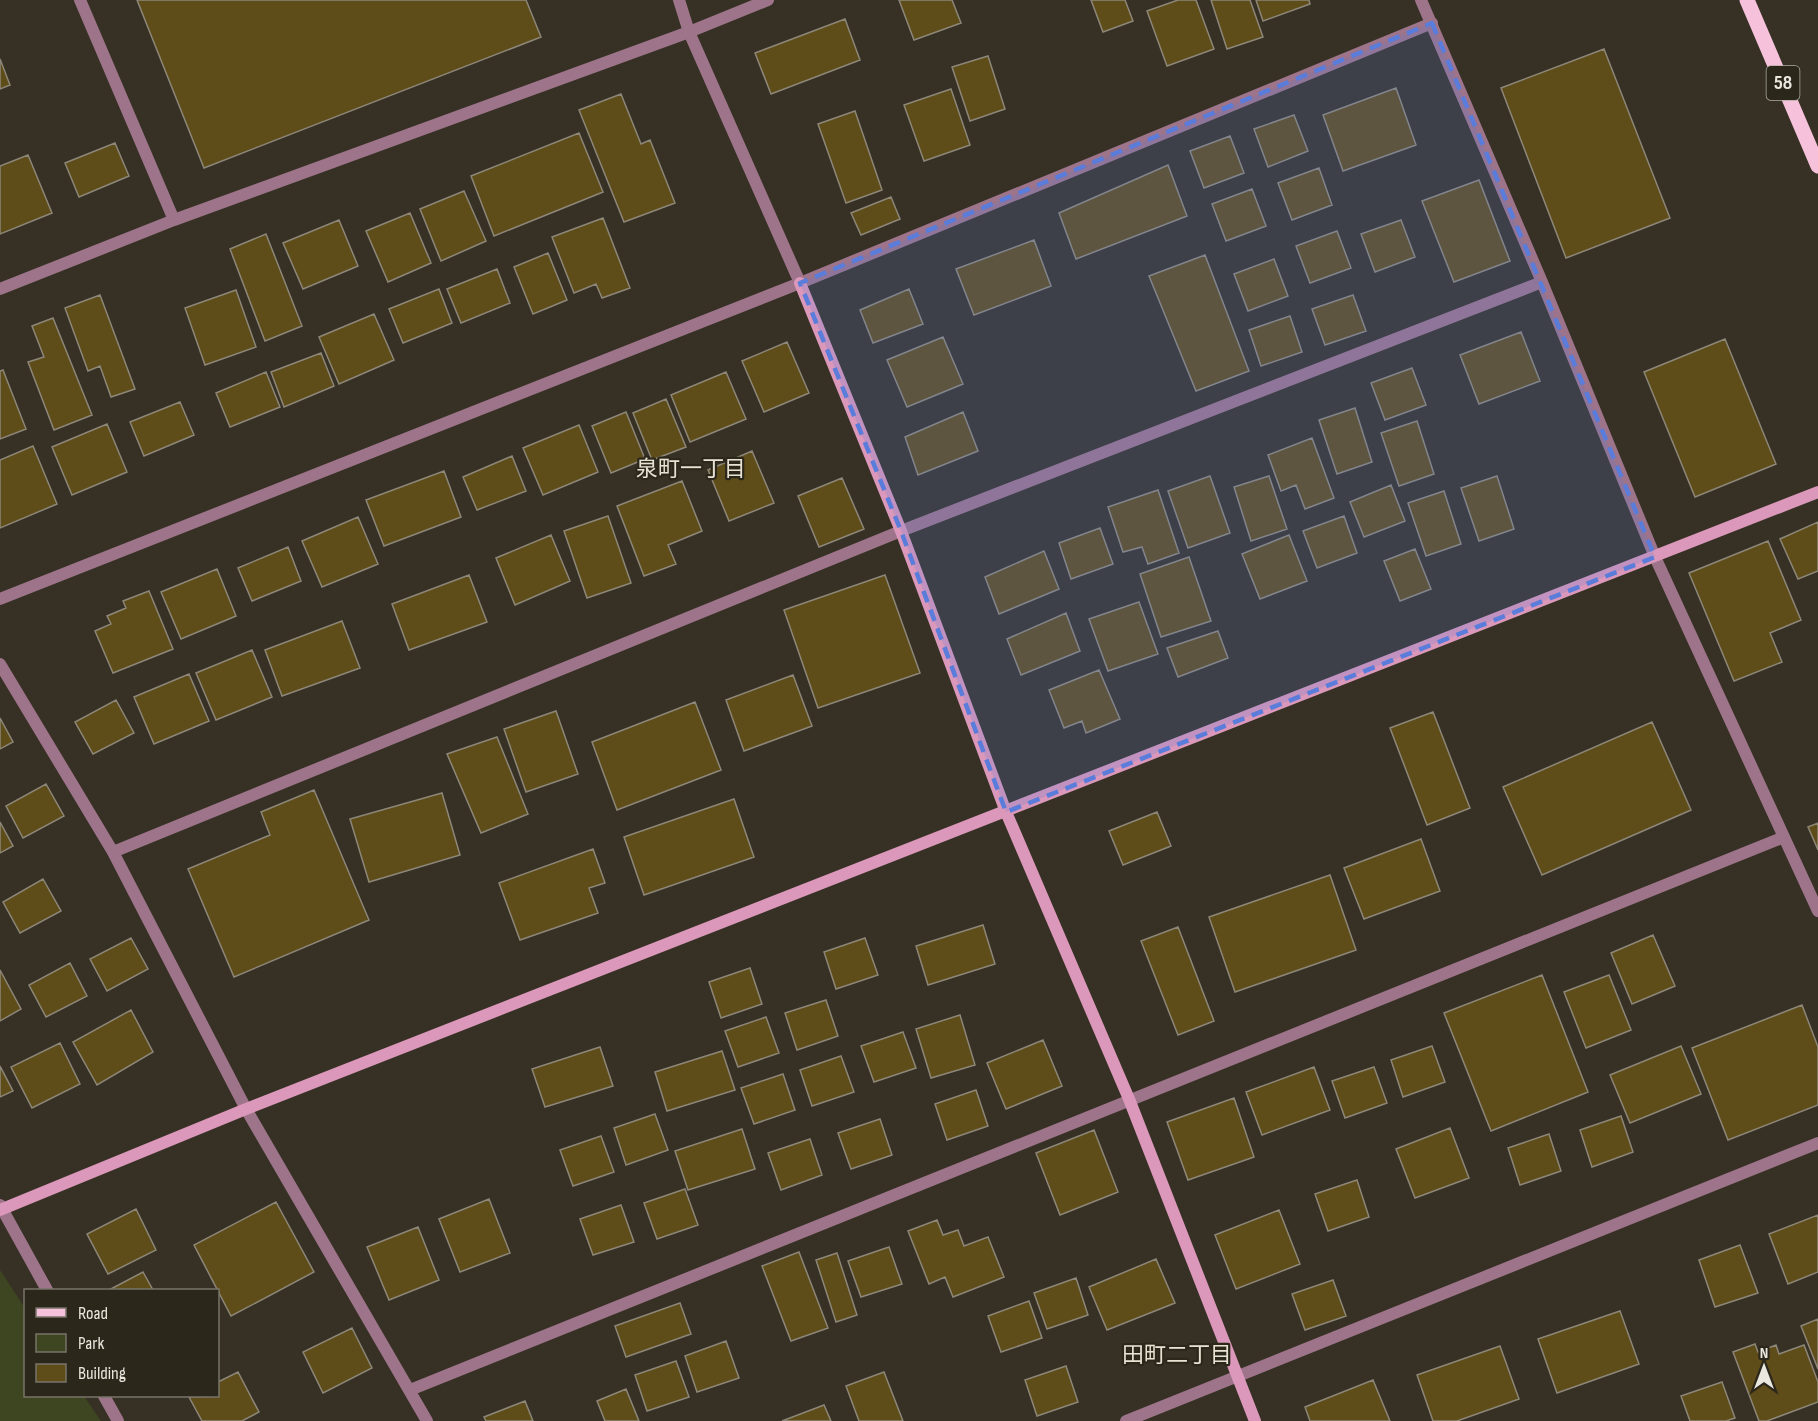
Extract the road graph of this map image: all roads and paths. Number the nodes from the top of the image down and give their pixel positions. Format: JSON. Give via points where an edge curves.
{"nodes":[{"id":1,"x":80,"y":0,"type":"edge"},
{"id":2,"x":679,"y":0,"type":"edge"},
{"id":3,"x":768,"y":0,"type":"edge"},
{"id":4,"x":1421,"y":0,"type":"edge"},
{"id":5,"x":1747,"y":0,"type":"edge"},
{"id":6,"x":1432,"y":23,"type":"junction"},
{"id":7,"x":689,"y":32,"type":"junction"},
{"id":8,"x":1818,"y":165,"type":"edge"},
{"id":9,"x":174,"y":220,"type":"junction"},
{"id":10,"x":1542,"y":282,"type":"junction"},
{"id":11,"x":800,"y":283,"type":"junction"},
{"id":12,"x":0,"y":289,"type":"edge"},
{"id":13,"x":1818,"y":492,"type":"edge"},
{"id":14,"x":901,"y":531,"type":"junction"},
{"id":15,"x":1655,"y":557,"type":"junction"},
{"id":16,"x":0,"y":599,"type":"edge"},
{"id":17,"x":0,"y":664,"type":"edge"},
{"id":18,"x":1006,"y":812,"type":"junction"},
{"id":19,"x":1784,"y":837,"type":"junction"},
{"id":20,"x":113,"y":852,"type":"junction"},
{"id":21,"x":1818,"y":911,"type":"edge"},
{"id":22,"x":1129,"y":1099,"type":"junction"},
{"id":23,"x":246,"y":1109,"type":"junction"},
{"id":24,"x":1818,"y":1143,"type":"edge"},
{"id":25,"x":1,"y":1208,"type":"edge"},
{"id":26,"x":46,"y":1289,"type":"edge"},
{"id":27,"x":1237,"y":1376,"type":"junction"},
{"id":28,"x":410,"y":1390,"type":"junction"},
{"id":29,"x":105,"y":1397,"type":"edge"},
{"id":30,"x":117,"y":1421,"type":"edge"},
{"id":31,"x":427,"y":1421,"type":"edge"},
{"id":32,"x":1126,"y":1421,"type":"edge"},
{"id":33,"x":1255,"y":1421,"type":"edge"}],
"edges":[{"from":1,"to":9,"type":"street"},
{"from":2,"to":7,"type":"street"},
{"from":3,"to":7,"type":"street"},
{"from":4,"to":6,"type":"street"},
{"from":5,"to":8,"type":"main road","number":"58"},
{"from":6,"to":10,"type":"street"},
{"from":6,"to":11,"type":"street"},
{"from":7,"to":9,"type":"street"},
{"from":7,"to":11,"type":"street"},
{"from":9,"to":12,"type":"street"},
{"from":10,"to":14,"type":"street"},
{"from":10,"to":15,"type":"street"},
{"from":11,"to":14,"type":"street"},
{"from":11,"to":16,"type":"street"},
{"from":13,"to":15,"type":"street"},
{"from":14,"to":18,"type":"street"},
{"from":14,"to":20,"type":"street"},
{"from":15,"to":18,"type":"street"},
{"from":15,"to":19,"type":"street"},
{"from":17,"to":20,"type":"street"},
{"from":18,"to":22,"type":"street"},
{"from":18,"to":23,"type":"street"},
{"from":19,"to":21,"type":"street"},
{"from":19,"to":22,"type":"street"},
{"from":20,"to":23,"type":"street"},
{"from":22,"to":27,"type":"street"},
{"from":22,"to":28,"type":"street"},
{"from":23,"to":25,"type":"street"},
{"from":23,"to":28,"type":"street"},
{"from":24,"to":27,"type":"street"},
{"from":25,"to":26,"type":"street"},
{"from":27,"to":32,"type":"street"},
{"from":27,"to":33,"type":"street"},
{"from":28,"to":31,"type":"street"},
{"from":29,"to":30,"type":"street"}]}
